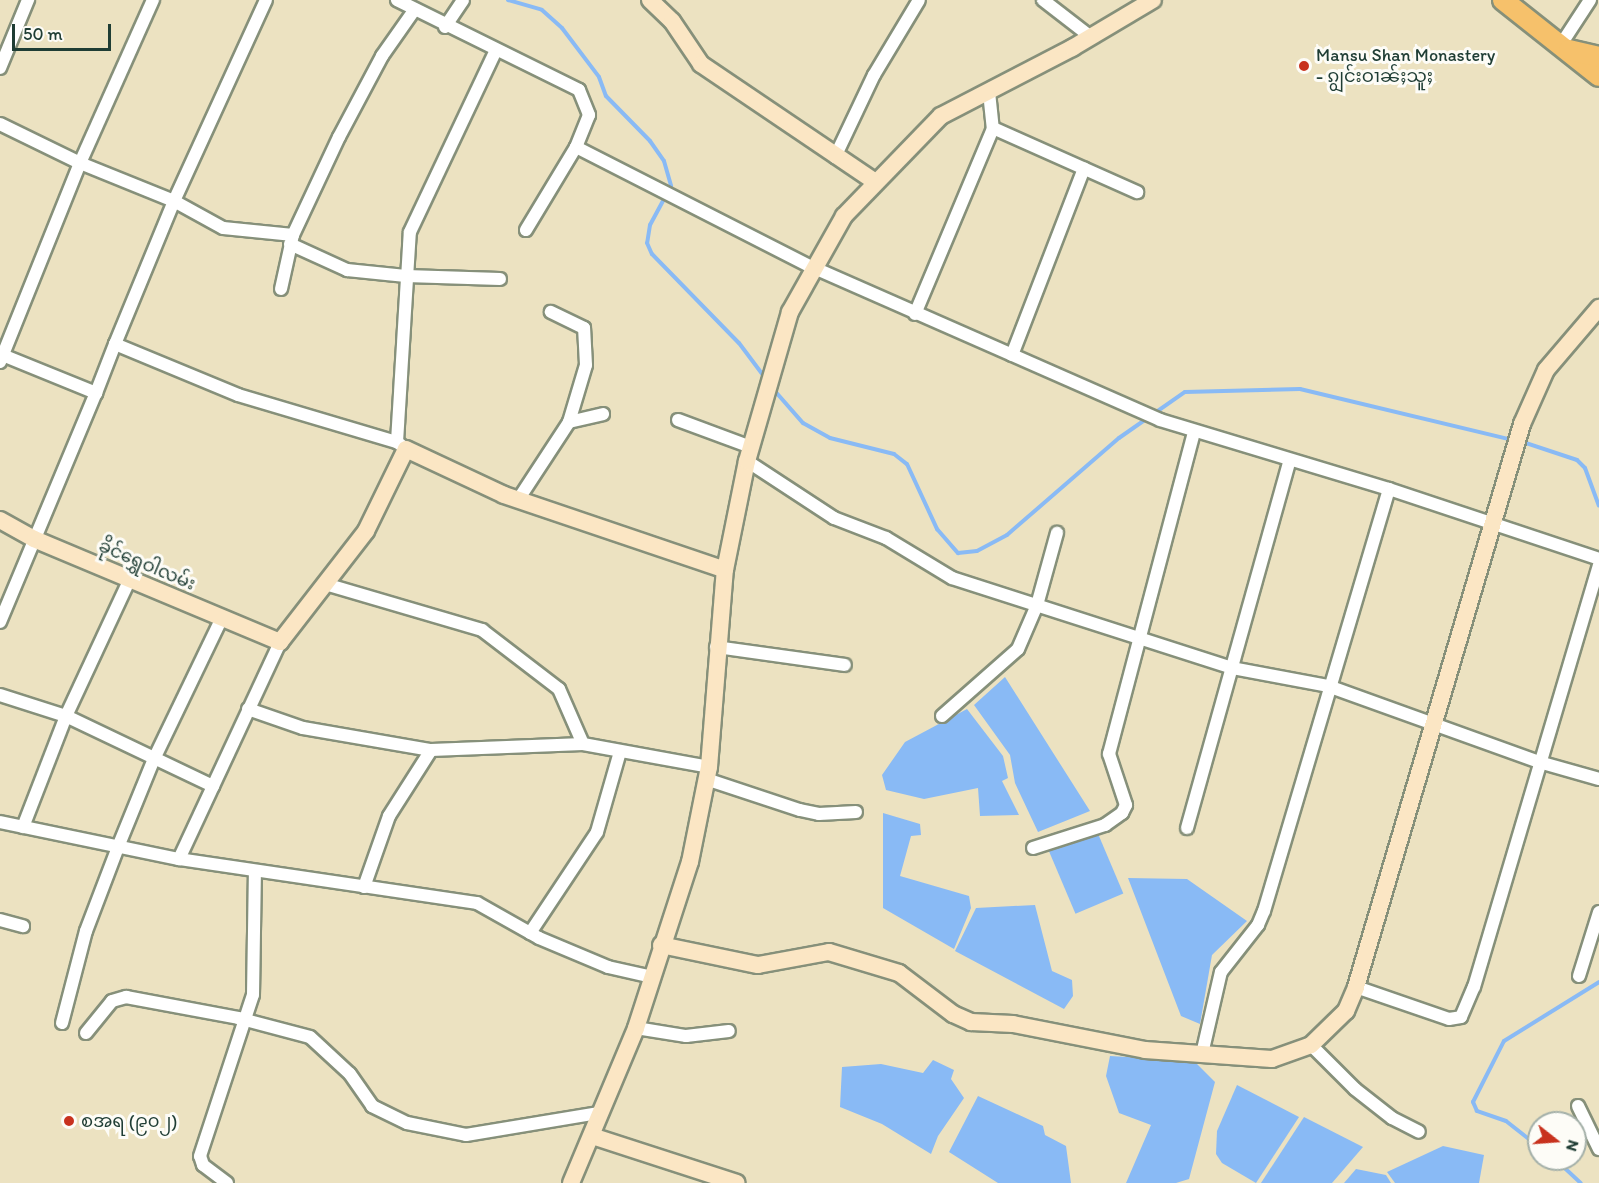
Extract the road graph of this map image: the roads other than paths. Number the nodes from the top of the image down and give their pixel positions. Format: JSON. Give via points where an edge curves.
{"nodes":[{"id":1,"x":28,"y":0,"type":"edge"},
{"id":2,"x":153,"y":0,"type":"edge"},
{"id":3,"x":266,"y":0,"type":"edge"},
{"id":4,"x":397,"y":0,"type":"edge"},
{"id":5,"x":463,"y":0,"type":"edge"},
{"id":6,"x":650,"y":0,"type":"edge"},
{"id":7,"x":920,"y":0,"type":"edge"},
{"id":8,"x":1042,"y":0,"type":"edge"},
{"id":9,"x":1153,"y":0,"type":"edge"},
{"id":10,"x":1503,"y":0,"type":"edge"},
{"id":11,"x":1590,"y":0,"type":"edge"},
{"id":12,"x":415,"y":9,"type":"junction"},
{"id":13,"x":445,"y":27,"type":"junction"},
{"id":14,"x":1091,"y":37,"type":"junction"},
{"id":15,"x":1563,"y":48,"type":"junction"},
{"id":16,"x":496,"y":50,"type":"junction"},
{"id":17,"x":1599,"y":57,"type":"edge"},
{"id":18,"x":0,"y":68,"type":"edge"},
{"id":19,"x":1599,"y":76,"type":"edge"},
{"id":20,"x":989,"y":92,"type":"junction"},
{"id":21,"x":0,"y":124,"type":"edge"},
{"id":22,"x":993,"y":128,"type":"junction"},
{"id":23,"x":576,"y":147,"type":"junction"},
{"id":24,"x":835,"y":157,"type":"junction"},
{"id":25,"x":80,"y":163,"type":"junction"},
{"id":26,"x":1084,"y":168,"type":"junction"},
{"id":27,"x":875,"y":182,"type":"junction"},
{"id":28,"x":1137,"y":192,"type":"dead end"},
{"id":29,"x":174,"y":201,"type":"junction"},
{"id":30,"x":526,"y":230,"type":"dead end"},
{"id":31,"x":292,"y":239,"type":"junction"},
{"id":32,"x":812,"y":267,"type":"junction"},
{"id":33,"x":406,"y":276,"type":"junction"},
{"id":34,"x":500,"y":279,"type":"dead end"},
{"id":35,"x":280,"y":290,"type":"dead end"},
{"id":36,"x":1599,"y":308,"type":"edge"},
{"id":37,"x":551,"y":312,"type":"dead end"},
{"id":38,"x":915,"y":314,"type":"junction"},
{"id":39,"x":115,"y":344,"type":"junction"},
{"id":40,"x":1012,"y":355,"type":"junction"},
{"id":41,"x":1,"y":357,"type":"edge"},
{"id":42,"x":96,"y":393,"type":"junction"},
{"id":43,"x":603,"y":414,"type":"dead end"},
{"id":44,"x":678,"y":420,"type":"dead end"},
{"id":45,"x":569,"y":422,"type":"junction"},
{"id":46,"x":1194,"y":432,"type":"junction"},
{"id":47,"x":401,"y":445,"type":"junction"},
{"id":48,"x":749,"y":454,"type":"junction"},
{"id":49,"x":1290,"y":460,"type":"junction"},
{"id":50,"x":1389,"y":489,"type":"junction"},
{"id":51,"x":518,"y":500,"type":"junction"},
{"id":52,"x":0,"y":520,"type":"edge"},
{"id":53,"x":1491,"y":524,"type":"junction"},
{"id":54,"x":1058,"y":533,"type":"dead end"},
{"id":55,"x":34,"y":539,"type":"junction"},
{"id":56,"x":1599,"y":559,"type":"edge"},
{"id":57,"x":1599,"y":565,"type":"edge"},
{"id":58,"x":725,"y":570,"type":"junction"},
{"id":59,"x":130,"y":579,"type":"junction"},
{"id":60,"x":325,"y":584,"type":"junction"},
{"id":61,"x":1037,"y":605,"type":"junction"},
{"id":62,"x":222,"y":618,"type":"junction"},
{"id":63,"x":0,"y":622,"type":"edge"},
{"id":64,"x":1140,"y":637,"type":"junction"},
{"id":65,"x":279,"y":642,"type":"junction"},
{"id":66,"x":716,"y":647,"type":"junction"},
{"id":67,"x":845,"y":665,"type":"dead end"},
{"id":68,"x":1232,"y":668,"type":"junction"},
{"id":69,"x":1328,"y":686,"type":"junction"},
{"id":70,"x":0,"y":696,"type":"edge"},
{"id":71,"x":248,"y":709,"type":"junction"},
{"id":72,"x":66,"y":716,"type":"junction"},
{"id":73,"x":942,"y":716,"type":"dead end"},
{"id":74,"x":1433,"y":722,"type":"junction"},
{"id":75,"x":583,"y":744,"type":"junction"},
{"id":76,"x":431,"y":750,"type":"junction"},
{"id":77,"x":620,"y":752,"type":"junction"},
{"id":78,"x":154,"y":759,"type":"junction"},
{"id":79,"x":1539,"y":762,"type":"junction"},
{"id":80,"x":708,"y":773,"type":"junction"},
{"id":81,"x":1599,"y":779,"type":"edge"},
{"id":82,"x":213,"y":786,"type":"junction"},
{"id":83,"x":856,"y":812,"type":"dead end"},
{"id":84,"x":0,"y":822,"type":"edge"},
{"id":85,"x":23,"y":827,"type":"junction"},
{"id":86,"x":1187,"y":828,"type":"dead end"},
{"id":87,"x":118,"y":846,"type":"junction"},
{"id":88,"x":1033,"y":848,"type":"dead end"},
{"id":89,"x":179,"y":859,"type":"junction"},
{"id":90,"x":255,"y":871,"type":"junction"},
{"id":91,"x":364,"y":888,"type":"junction"},
{"id":92,"x":1599,"y":912,"type":"edge"},
{"id":93,"x":0,"y":920,"type":"edge"},
{"id":94,"x":23,"y":926,"type":"dead end"},
{"id":95,"x":530,"y":933,"type":"junction"},
{"id":96,"x":661,"y":945,"type":"junction"},
{"id":97,"x":1579,"y":976,"type":"dead end"},
{"id":98,"x":652,"y":977,"type":"junction"},
{"id":99,"x":1356,"y":987,"type":"junction"},
{"id":100,"x":244,"y":1019,"type":"junction"},
{"id":101,"x":62,"y":1023,"type":"dead end"},
{"id":102,"x":636,"y":1028,"type":"junction"},
{"id":103,"x":729,"y":1032,"type":"dead end"},
{"id":104,"x":86,"y":1033,"type":"dead end"},
{"id":105,"x":1311,"y":1045,"type":"junction"},
{"id":106,"x":1202,"y":1054,"type":"junction"},
{"id":107,"x":1578,"y":1106,"type":"dead end"},
{"id":108,"x":599,"y":1113,"type":"junction"},
{"id":109,"x":1419,"y":1132,"type":"dead end"},
{"id":110,"x":592,"y":1136,"type":"junction"},
{"id":111,"x":1599,"y":1149,"type":"edge"},
{"id":112,"x":705,"y":1178,"type":"edge"},
{"id":113,"x":227,"y":1183,"type":"edge"},
{"id":114,"x":571,"y":1183,"type":"edge"},
{"id":115,"x":737,"y":1183,"type":"edge"}],
"edges":[{"from":1,"to":18,"type":"street"},
{"from":2,"to":25,"type":"street"},
{"from":3,"to":29,"type":"street"},
{"from":4,"to":12,"type":"street"},
{"from":5,"to":13,"type":"street"},
{"from":6,"to":24,"type":"street","via":[[672,21],[700,64]]},
{"from":7,"to":24,"type":"street","via":[[874,75]]},
{"from":8,"to":14,"type":"street"},
{"from":9,"to":14,"type":"street"},
{"from":10,"to":15,"type":"main road"},
{"from":11,"to":15,"type":"street"},
{"from":12,"to":13,"type":"street"},
{"from":12,"to":31,"type":"street","via":[[382,56]]},
{"from":13,"to":16,"type":"street"},
{"from":14,"to":20,"type":"street"},
{"from":15,"to":17,"type":"main road"},
{"from":15,"to":19,"type":"main road"},
{"from":16,"to":23,"type":"street","via":[[579,90],[589,115]]},
{"from":16,"to":33,"type":"street","via":[[410,232]]},
{"from":20,"to":22,"type":"street"},
{"from":20,"to":27,"type":"street","via":[[941,116]]},
{"from":21,"to":25,"type":"street"},
{"from":22,"to":26,"type":"street"},
{"from":22,"to":38,"type":"street"},
{"from":23,"to":30,"type":"street"},
{"from":23,"to":32,"type":"street"},
{"from":24,"to":27,"type":"street"},
{"from":25,"to":29,"type":"street"},
{"from":25,"to":41,"type":"street"},
{"from":26,"to":28,"type":"street"},
{"from":26,"to":40,"type":"street"},
{"from":27,"to":32,"type":"street","via":[[844,216]]},
{"from":29,"to":31,"type":"street","via":[[223,228]]},
{"from":29,"to":39,"type":"street"},
{"from":31,"to":33,"type":"street","via":[[347,270]]},
{"from":31,"to":35,"type":"street"},
{"from":32,"to":38,"type":"street"},
{"from":32,"to":48,"type":"street","via":[[790,312]]},
{"from":33,"to":34,"type":"street"},
{"from":33,"to":47,"type":"street"},
{"from":36,"to":53,"type":"street","via":[[1546,370],[1519,432]]},
{"from":37,"to":45,"type":"street","via":[[584,328],[588,334],[586,365]]},
{"from":38,"to":40,"type":"street"},
{"from":39,"to":42,"type":"street"},
{"from":39,"to":47,"type":"street","via":[[238,395]]},
{"from":40,"to":46,"type":"street"},
{"from":41,"to":42,"type":"street"},
{"from":42,"to":55,"type":"street"},
{"from":43,"to":45,"type":"street"},
{"from":44,"to":48,"type":"street"},
{"from":45,"to":51,"type":"street"},
{"from":46,"to":49,"type":"street"},
{"from":46,"to":64,"type":"street"},
{"from":47,"to":51,"type":"street"},
{"from":47,"to":60,"type":"street","via":[[366,531]]},
{"from":48,"to":58,"type":"street"},
{"from":48,"to":61,"type":"street","via":[[834,518],[886,538],[952,578]]},
{"from":49,"to":50,"type":"street"},
{"from":49,"to":68,"type":"street"},
{"from":50,"to":53,"type":"street"},
{"from":50,"to":69,"type":"street"},
{"from":51,"to":58,"type":"street"},
{"from":52,"to":55,"type":"street","name":"ခိုင်ရွှေဝါလမ်း"},
{"from":53,"to":56,"type":"street"},
{"from":53,"to":74,"type":"street"},
{"from":54,"to":61,"type":"street"},
{"from":55,"to":59,"type":"street","name":"ခိုင်ရွှေဝါလမ်း"},
{"from":55,"to":63,"type":"street"},
{"from":57,"to":79,"type":"street"},
{"from":58,"to":66,"type":"street"},
{"from":59,"to":62,"type":"street","name":"ခိုင်ရွှေဝါလမ်း"},
{"from":59,"to":72,"type":"street"},
{"from":60,"to":65,"type":"street"},
{"from":60,"to":75,"type":"street","via":[[482,630],[559,689]]},
{"from":61,"to":64,"type":"street"},
{"from":61,"to":73,"type":"street","via":[[1018,650]]},
{"from":62,"to":65,"type":"street","name":"ခိုင်ရွှေဝါလမ်း"},
{"from":62,"to":78,"type":"street"},
{"from":64,"to":68,"type":"street"},
{"from":64,"to":88,"type":"street","via":[[1109,754],[1125,795],[1122,813],[1105,825]]},
{"from":65,"to":71,"type":"street"},
{"from":66,"to":67,"type":"street"},
{"from":66,"to":80,"type":"street"},
{"from":68,"to":69,"type":"street"},
{"from":68,"to":86,"type":"street"},
{"from":69,"to":74,"type":"street"},
{"from":69,"to":106,"type":"street","via":[[1264,911],[1258,925],[1221,972]]},
{"from":70,"to":72,"type":"street"},
{"from":71,"to":76,"type":"street","via":[[303,728]]},
{"from":71,"to":82,"type":"street"},
{"from":72,"to":78,"type":"street"},
{"from":72,"to":85,"type":"street"},
{"from":74,"to":79,"type":"street"},
{"from":74,"to":99,"type":"street"},
{"from":75,"to":76,"type":"street"},
{"from":75,"to":77,"type":"street"},
{"from":76,"to":91,"type":"street","via":[[378,838]]},
{"from":77,"to":80,"type":"street"},
{"from":77,"to":95,"type":"street","via":[[597,832]]},
{"from":78,"to":82,"type":"street"},
{"from":78,"to":87,"type":"street"},
{"from":79,"to":81,"type":"street"},
{"from":79,"to":99,"type":"street","via":[[1481,966],[1461,1017],[1449,1019]]},
{"from":80,"to":83,"type":"street","via":[[800,810],[819,814]]},
{"from":80,"to":96,"type":"street","via":[[690,862]]},
{"from":82,"to":89,"type":"street"},
{"from":84,"to":85,"type":"street"},
{"from":85,"to":87,"type":"street"},
{"from":87,"to":89,"type":"street"},
{"from":87,"to":101,"type":"street","via":[[86,931]]},
{"from":89,"to":90,"type":"street"},
{"from":90,"to":91,"type":"street"},
{"from":90,"to":100,"type":"street","via":[[253,995]]},
{"from":91,"to":95,"type":"street","via":[[477,903]]},
{"from":92,"to":97,"type":"street"},
{"from":93,"to":94,"type":"street"},
{"from":95,"to":98,"type":"street","via":[[608,967]]},
{"from":96,"to":98,"type":"street"},
{"from":96,"to":106,"type":"street","via":[[758,965],[829,952],[898,973],[953,1014],[971,1022],[1013,1024],[1145,1050]]},
{"from":98,"to":102,"type":"street"},
{"from":99,"to":105,"type":"street","via":[[1346,1011]]},
{"from":100,"to":104,"type":"street","via":[[126,997],[112,1001]]},
{"from":100,"to":108,"type":"street","via":[[310,1037],[350,1074],[372,1106],[407,1123],[466,1134]]},
{"from":100,"to":113,"type":"street","via":[[200,1156],[202,1165]]},
{"from":102,"to":103,"type":"street","via":[[686,1036]]},
{"from":102,"to":108,"type":"street"},
{"from":105,"to":106,"type":"street","via":[[1272,1059]]},
{"from":105,"to":109,"type":"street","via":[[1355,1089],[1392,1118]]},
{"from":107,"to":111,"type":"street"},
{"from":108,"to":110,"type":"street"},
{"from":110,"to":112,"type":"street"},
{"from":110,"to":114,"type":"street"},
{"from":112,"to":115,"type":"street"}]}
